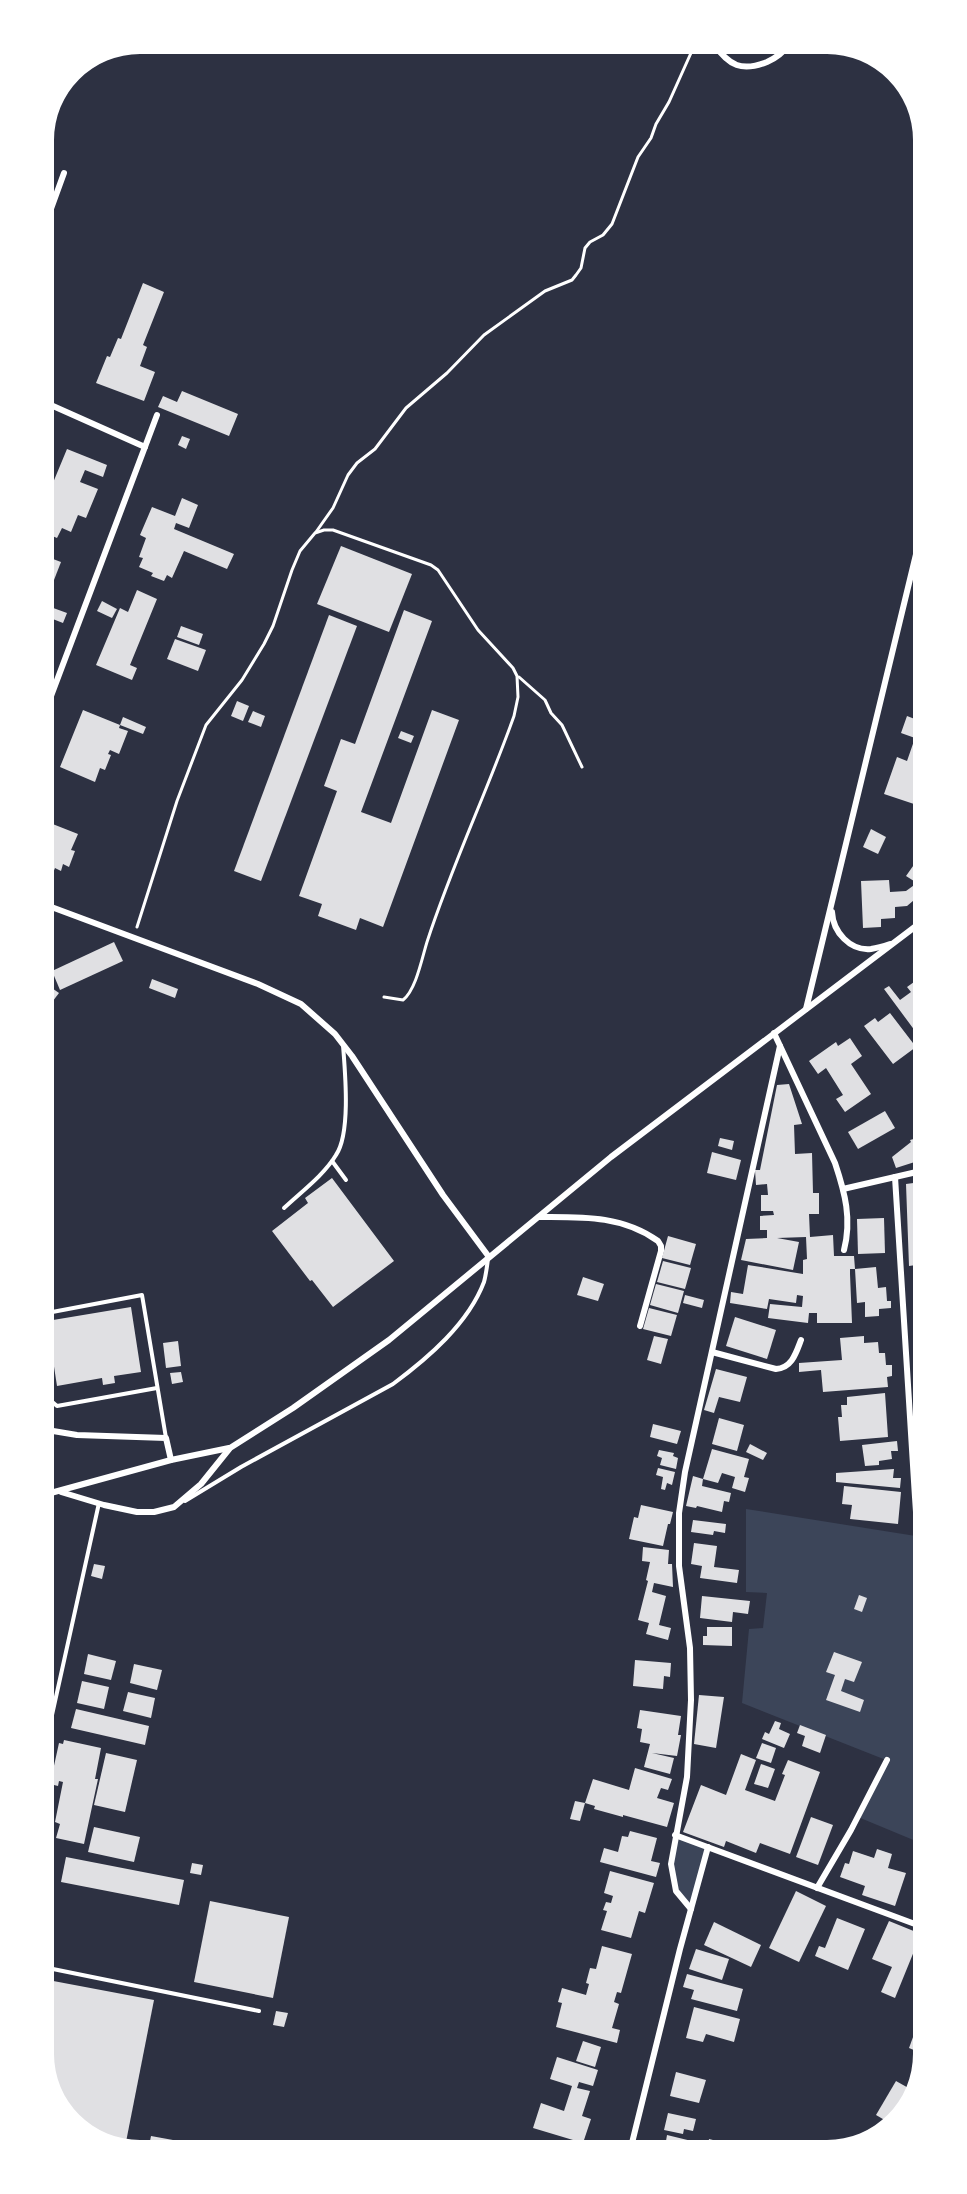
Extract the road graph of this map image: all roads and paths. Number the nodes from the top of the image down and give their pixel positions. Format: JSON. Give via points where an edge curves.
{"nodes":[{"id":1,"x":691,"y":54,"type":"edge"},
{"id":2,"x":721,"y":54,"type":"edge"},
{"id":3,"x":780,"y":54,"type":"edge"},
{"id":4,"x":64,"y":172,"type":"dead end"},
{"id":5,"x":54,"y":200,"type":"edge"},
{"id":6,"x":54,"y":406,"type":"edge"},
{"id":7,"x":157,"y":416,"type":"dead end"},
{"id":8,"x":145,"y":447,"type":"junction"},
{"id":9,"x":315,"y":533,"type":"junction"},
{"id":10,"x":913,"y":571,"type":"edge"},
{"id":11,"x":517,"y":676,"type":"junction"},
{"id":12,"x":54,"y":688,"type":"edge"},
{"id":13,"x":582,"y":766,"type":"dead end"},
{"id":14,"x":832,"y":901,"type":"junction"},
{"id":15,"x":54,"y":908,"type":"edge"},
{"id":16,"x":913,"y":928,"type":"edge"},
{"id":17,"x":134,"y":938,"type":"junction"},
{"id":18,"x":894,"y":943,"type":"junction"},
{"id":19,"x":384,"y":997,"type":"dead end"},
{"id":20,"x":806,"y":1010,"type":"junction"},
{"id":21,"x":774,"y":1034,"type":"junction"},
{"id":22,"x":343,"y":1044,"type":"junction"},
{"id":23,"x":780,"y":1046,"type":"junction"},
{"id":24,"x":332,"y":1161,"type":"junction"},
{"id":25,"x":913,"y":1173,"type":"edge"},
{"id":26,"x":895,"y":1177,"type":"junction"},
{"id":27,"x":346,"y":1180,"type":"dead end"},
{"id":28,"x":843,"y":1189,"type":"junction"},
{"id":29,"x":284,"y":1208,"type":"dead end"},
{"id":30,"x":538,"y":1217,"type":"junction"},
{"id":31,"x":844,"y":1250,"type":"dead end"},
{"id":32,"x":489,"y":1257,"type":"junction"},
{"id":33,"x":54,"y":1312,"type":"edge"},
{"id":34,"x":640,"y":1326,"type":"dead end"},
{"id":35,"x":801,"y":1340,"type":"dead end"},
{"id":36,"x":712,"y":1352,"type":"junction"},
{"id":37,"x":157,"y":1388,"type":"junction"},
{"id":38,"x":54,"y":1403,"type":"edge"},
{"id":39,"x":54,"y":1431,"type":"edge"},
{"id":40,"x":166,"y":1438,"type":"junction"},
{"id":41,"x":230,"y":1448,"type":"junction"},
{"id":42,"x":171,"y":1460,"type":"junction"},
{"id":43,"x":913,"y":1474,"type":"edge"},
{"id":44,"x":61,"y":1492,"type":"junction"},
{"id":45,"x":54,"y":1493,"type":"edge"},
{"id":46,"x":99,"y":1503,"type":"junction"},
{"id":47,"x":174,"y":1507,"type":"junction"},
{"id":48,"x":54,"y":1706,"type":"edge"},
{"id":49,"x":886,"y":1760,"type":"dead end"},
{"id":50,"x":675,"y":1835,"type":"junction"},
{"id":51,"x":708,"y":1847,"type":"junction"},
{"id":52,"x":817,"y":1888,"type":"junction"},
{"id":53,"x":691,"y":1909,"type":"junction"},
{"id":54,"x":913,"y":1923,"type":"edge"},
{"id":55,"x":54,"y":1969,"type":"edge"},
{"id":56,"x":259,"y":2011,"type":"dead end"},
{"id":57,"x":633,"y":2140,"type":"edge"}],
"edges":[{"from":1,"to":9,"type":"path","via":[[638,157],[612,224],[585,248],[581,268],[572,280],[545,291],[484,335],[406,408],[375,449],[348,475],[333,508]]},
{"from":2,"to":3,"type":"street","via":[[741,67],[753,68]]},
{"from":4,"to":5,"type":"street"},
{"from":6,"to":8,"type":"street"},
{"from":7,"to":8,"type":"street"},
{"from":8,"to":12,"type":"street"},
{"from":9,"to":11,"type":"path","via":[[333,530],[431,565]]},
{"from":9,"to":17,"type":"path","via":[[300,551],[264,644],[200,738]]},
{"from":10,"to":14,"type":"street"},
{"from":11,"to":13,"type":"path","via":[[544,700]]},
{"from":11,"to":19,"type":"path","via":[[514,716],[442,896],[418,972],[403,1000]]},
{"from":14,"to":18,"type":"street","via":[[835,927],[848,942],[870,949]]},
{"from":14,"to":20,"type":"street"},
{"from":15,"to":17,"type":"street"},
{"from":16,"to":18,"type":"street"},
{"from":17,"to":22,"type":"street","via":[[288,996],[316,1016]]},
{"from":18,"to":20,"type":"street"},
{"from":20,"to":21,"type":"street"},
{"from":21,"to":23,"type":"street"},
{"from":21,"to":30,"type":"street","via":[[611,1156]]},
{"from":22,"to":24,"type":"lane","via":[[345,1113],[341,1143]]},
{"from":22,"to":32,"type":"street"},
{"from":23,"to":28,"type":"street","via":[[835,1163]]},
{"from":23,"to":36,"type":"street"},
{"from":24,"to":27,"type":"lane"},
{"from":24,"to":29,"type":"lane"},
{"from":25,"to":26,"type":"street"},
{"from":26,"to":28,"type":"street"},
{"from":26,"to":43,"type":"street"},
{"from":28,"to":31,"type":"street","via":[[849,1211]]},
{"from":30,"to":32,"type":"street"},
{"from":30,"to":34,"type":"street","via":[[610,1220],[627,1224],[658,1241],[661,1251]]},
{"from":32,"to":41,"type":"street","via":[[363,1359]]},
{"from":32,"to":47,"type":"lane","via":[[484,1281],[458,1325],[409,1372]]},
{"from":33,"to":37,"type":"lane","via":[[142,1295]]},
{"from":35,"to":36,"type":"street","via":[[794,1359],[782,1369]]},
{"from":36,"to":50,"type":"street","via":[[679,1513],[679,1566],[690,1648],[691,1691],[687,1777]]},
{"from":37,"to":38,"type":"lane"},
{"from":37,"to":40,"type":"lane"},
{"from":39,"to":40,"type":"street"},
{"from":40,"to":42,"type":"street"},
{"from":41,"to":42,"type":"street"},
{"from":41,"to":47,"type":"street","via":[[201,1484]]},
{"from":42,"to":44,"type":"street"},
{"from":44,"to":45,"type":"street"},
{"from":44,"to":46,"type":"street"},
{"from":46,"to":47,"type":"street","via":[[137,1512]]},
{"from":46,"to":48,"type":"lane"},
{"from":49,"to":52,"type":"street"},
{"from":50,"to":51,"type":"street"},
{"from":50,"to":53,"type":"street","via":[[672,1880]]},
{"from":51,"to":52,"type":"street"},
{"from":51,"to":53,"type":"street"},
{"from":52,"to":54,"type":"street"},
{"from":53,"to":57,"type":"street"},
{"from":55,"to":56,"type":"lane"}]}
